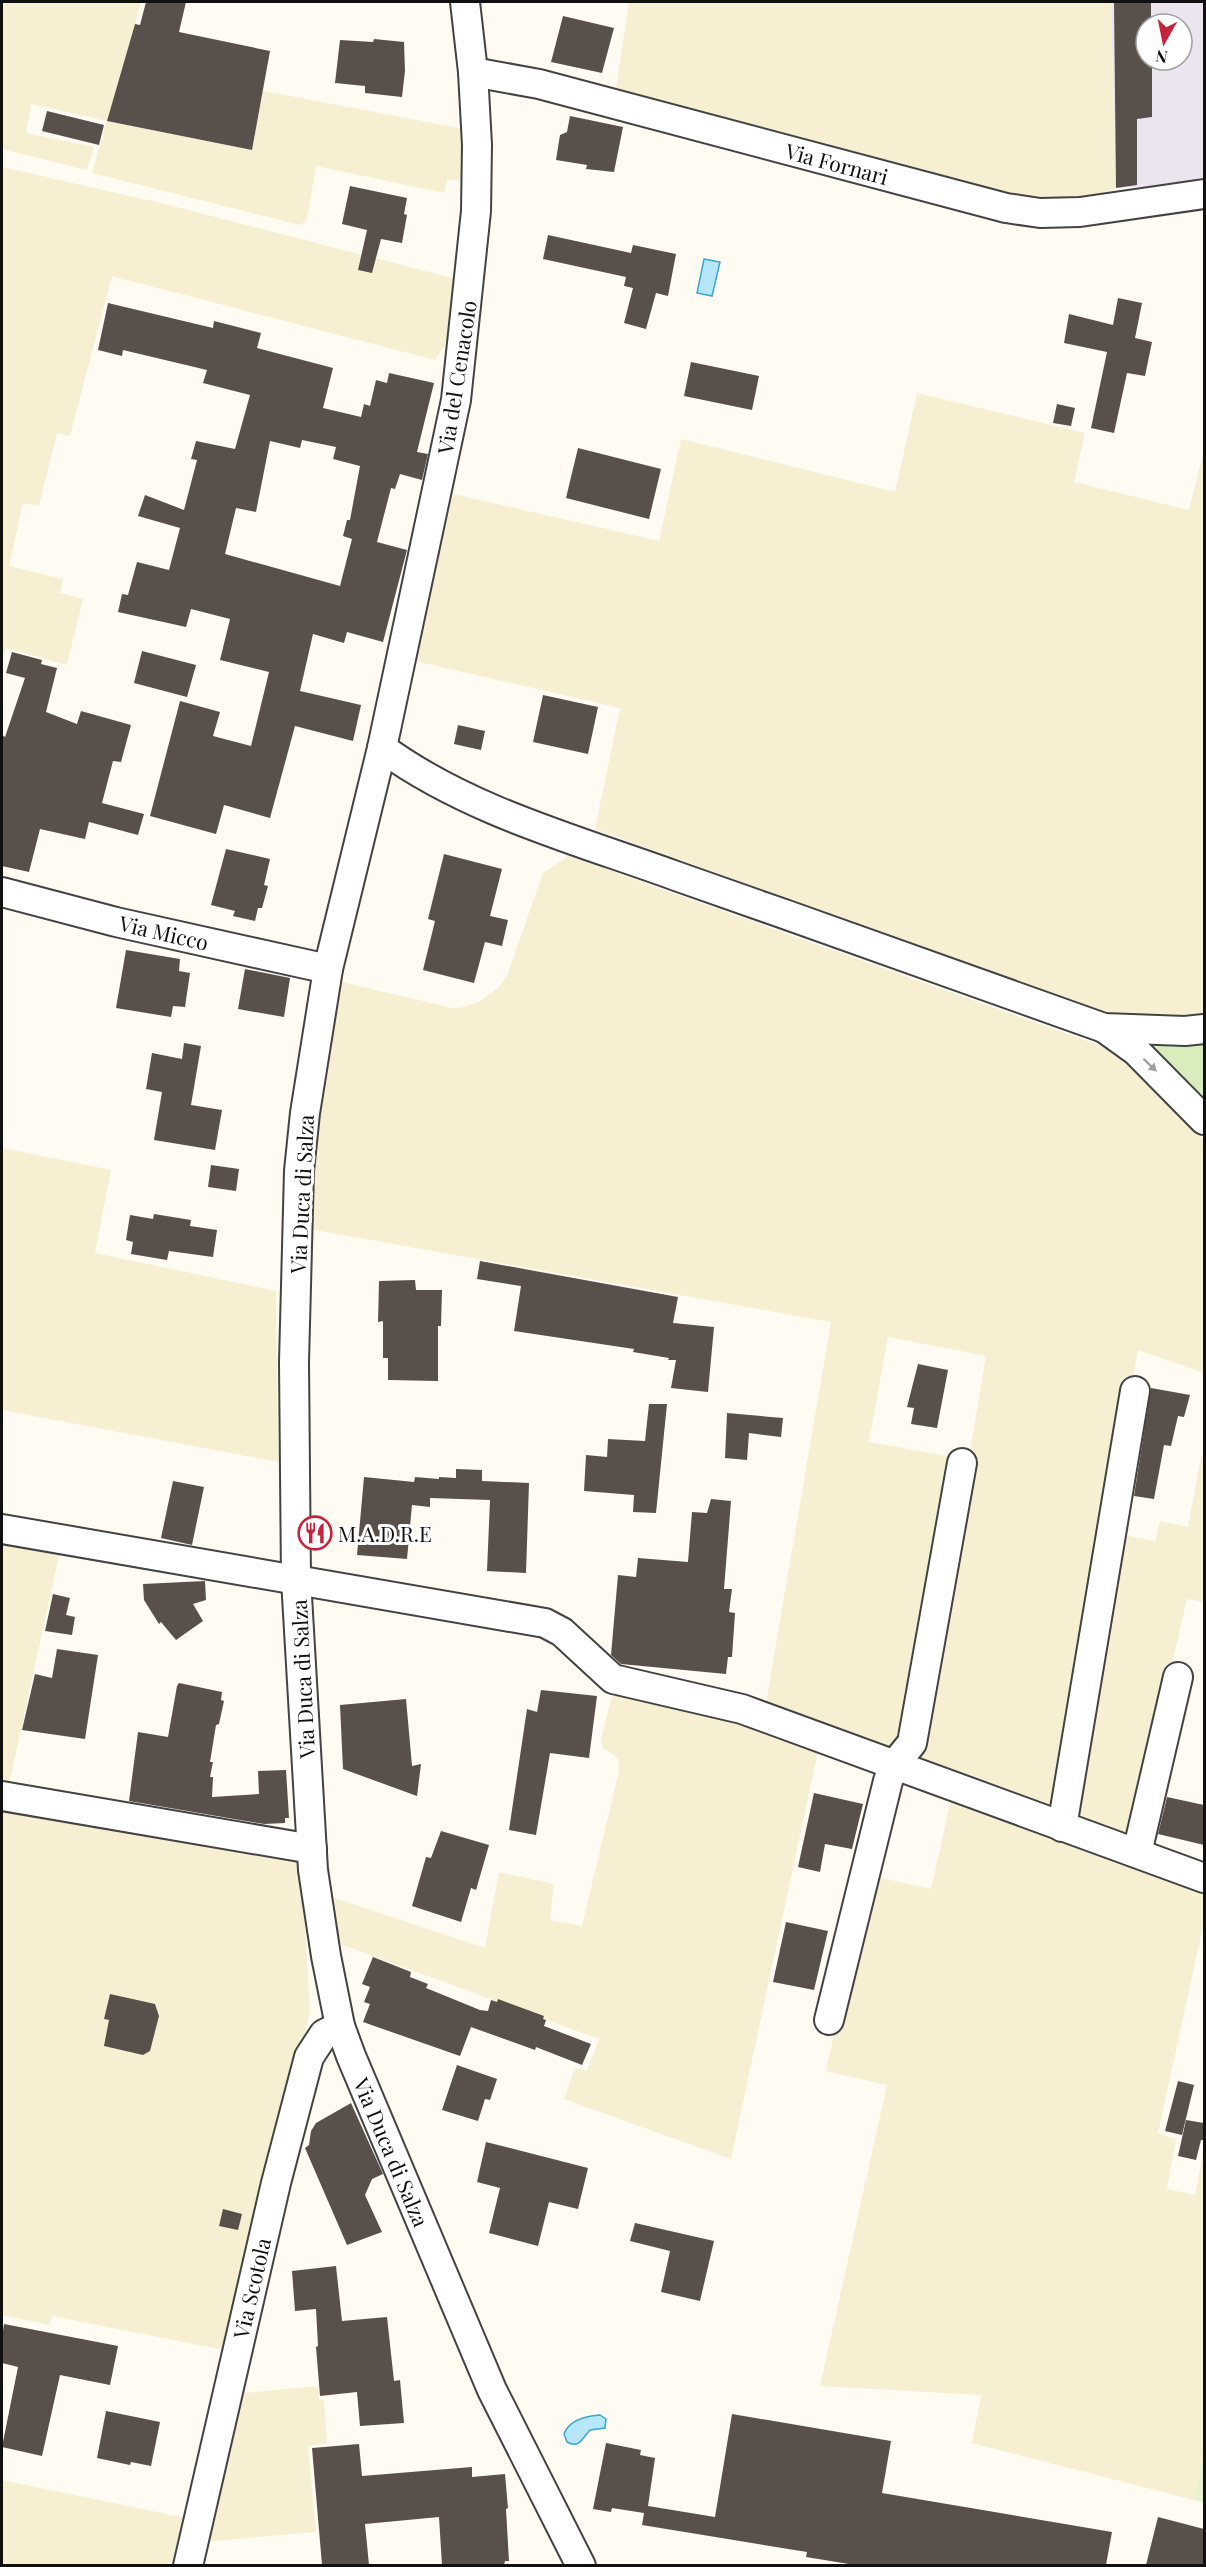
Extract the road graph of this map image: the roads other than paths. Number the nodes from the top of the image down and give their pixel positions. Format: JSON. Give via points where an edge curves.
{"nodes":[{"id":1,"x":465,"y":2,"type":"edge"},
{"id":2,"x":473,"y":72,"type":"junction"},
{"id":3,"x":1204,"y":194,"type":"edge"},
{"id":4,"x":382,"y":747,"type":"junction"},
{"id":5,"x":2,"y":892,"type":"edge"},
{"id":6,"x":328,"y":969,"type":"junction"},
{"id":7,"x":1104,"y":1028,"type":"junction"},
{"id":8,"x":1204,"y":1029,"type":"edge"},
{"id":9,"x":1204,"y":1120,"type":"edge"},
{"id":10,"x":1135,"y":1391,"type":"dead end"},
{"id":11,"x":962,"y":1463,"type":"dead end"},
{"id":12,"x":2,"y":1529,"type":"edge"},
{"id":13,"x":296,"y":1579,"type":"junction"},
{"id":14,"x":1178,"y":1677,"type":"dead end"},
{"id":15,"x":894,"y":1765,"type":"junction"},
{"id":16,"x":2,"y":1796,"type":"edge"},
{"id":17,"x":1062,"y":1827,"type":"junction"},
{"id":18,"x":312,"y":1849,"type":"junction"},
{"id":19,"x":1137,"y":1853,"type":"junction"},
{"id":20,"x":1204,"y":1878,"type":"edge"},
{"id":21,"x":829,"y":2020,"type":"dead end"},
{"id":22,"x":340,"y":2026,"type":"junction"},
{"id":23,"x":188,"y":2565,"type":"edge"},
{"id":24,"x":581,"y":2565,"type":"edge"}],
"edges":[{"from":1,"to":2,"type":"street","name":"Via del Cenacolo"},
{"from":2,"to":3,"type":"street","name":"Via Fornari","via":[[539,84],[1006,208],[1040,213],[1080,212]]},
{"from":2,"to":4,"type":"street","name":"Via del Cenacolo","via":[[476,211],[456,400]]},
{"from":4,"to":6,"type":"street","name":"Via Duca di Salza"},
{"from":4,"to":7,"type":"street","via":[[466,798]]},
{"from":5,"to":6,"type":"street","name":"Via Micco"},
{"from":6,"to":13,"type":"street","name":"Via Duca di Salza","via":[[305,1113],[300,1171],[294,1362]]},
{"from":7,"to":8,"type":"street","via":[[1185,1032]]},
{"from":7,"to":9,"type":"street","one_way":true,"via":[[1136,1051]]},
{"from":10,"to":17,"type":"street"},
{"from":11,"to":15,"type":"street","via":[[912,1743]]},
{"from":12,"to":13,"type":"street"},
{"from":13,"to":15,"type":"street","via":[[545,1623],[562,1632],[613,1679],[742,1710]]},
{"from":13,"to":18,"type":"street","name":"Via Duca di Salza"},
{"from":14,"to":19,"type":"street"},
{"from":15,"to":17,"type":"street"},
{"from":15,"to":21,"type":"street"},
{"from":16,"to":18,"type":"street"},
{"from":17,"to":19,"type":"street"},
{"from":18,"to":22,"type":"street","name":"Via Duca di Salza","via":[[319,1917]]},
{"from":19,"to":20,"type":"street"},
{"from":22,"to":23,"type":"street","name":"Via Scotola","via":[[324,2034],[309,2057]]},
{"from":22,"to":24,"type":"street","name":"Via Duca di Salza","via":[[492,2390]]}]}
